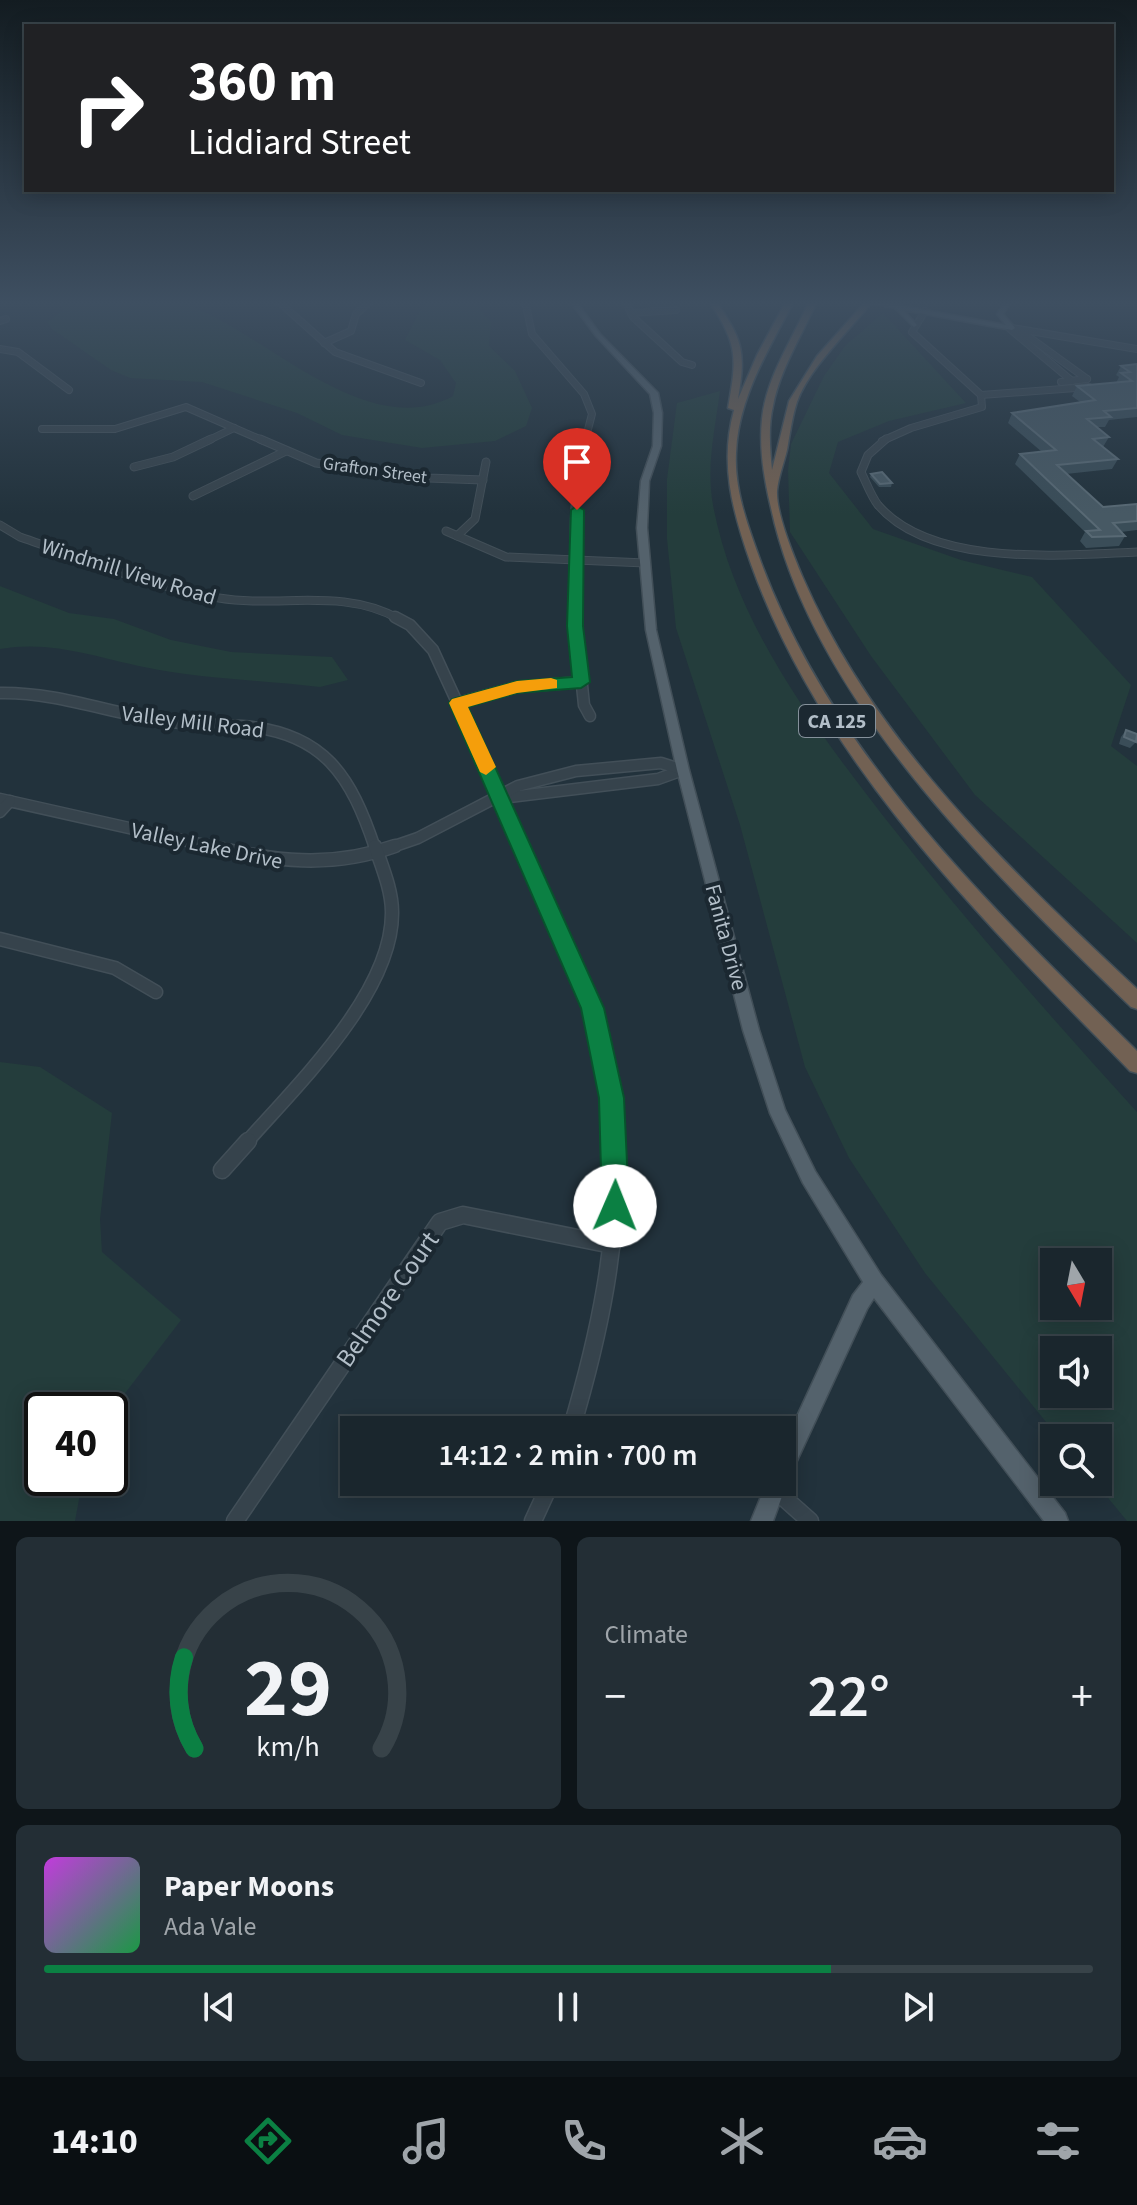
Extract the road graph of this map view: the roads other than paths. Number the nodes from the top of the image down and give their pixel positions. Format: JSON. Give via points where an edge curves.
{"nodes":[{"id":1,"x":45,"y":372,"type":"edge"},
{"id":2,"x":387,"y":372,"type":"edge"},
{"id":3,"x":565,"y":372,"type":"edge"},
{"id":4,"x":634,"y":372,"type":"edge"},
{"id":5,"x":738,"y":372,"type":"edge"},
{"id":6,"x":755,"y":372,"type":"edge"},
{"id":7,"x":784,"y":372,"type":"edge"},
{"id":8,"x":811,"y":372,"type":"edge"},
{"id":9,"x":956,"y":372,"type":"edge"},
{"id":10,"x":1061,"y":372,"type":"edge"},
{"id":11,"x":1078,"y":372,"type":"edge"},
{"id":12,"x":1087,"y":379,"type":"junction"},
{"id":13,"x":1071,"y":380,"type":"junction"},
{"id":14,"x":421,"y":383,"type":"dead end"},
{"id":15,"x":1080,"y":387,"type":"junction"},
{"id":16,"x":69,"y":390,"type":"dead end"},
{"id":17,"x":979,"y":393,"type":"junction"},
{"id":18,"x":234,"y":428,"type":"junction"},
{"id":19,"x":42,"y":429,"type":"dead end"},
{"id":20,"x":732,"y":441,"type":"junction"},
{"id":21,"x":286,"y":451,"type":"junction"},
{"id":22,"x":486,"y":462,"type":"dead end"},
{"id":23,"x":134,"y":467,"type":"dead end"},
{"id":24,"x":483,"y":480,"type":"junction"},
{"id":25,"x":193,"y":496,"type":"dead end"},
{"id":26,"x":770,"y":497,"type":"junction"},
{"id":27,"x":0,"y":525,"type":"edge"},
{"id":28,"x":446,"y":531,"type":"dead end"},
{"id":29,"x":457,"y":536,"type":"junction"},
{"id":30,"x":1137,"y":552,"type":"edge"},
{"id":31,"x":574,"y":562,"type":"junction"},
{"id":32,"x":645,"y":563,"type":"junction"},
{"id":33,"x":581,"y":682,"type":"junction"},
{"id":34,"x":0,"y":693,"type":"edge"},
{"id":35,"x":458,"y":703,"type":"junction"},
{"id":36,"x":590,"y":716,"type":"dead end"},
{"id":37,"x":683,"y":770,"type":"junction"},
{"id":38,"x":500,"y":798,"type":"junction"},
{"id":39,"x":5,"y":800,"type":"edge"},
{"id":40,"x":0,"y":812,"type":"edge"},
{"id":41,"x":376,"y":853,"type":"junction"},
{"id":42,"x":0,"y":939,"type":"edge"},
{"id":43,"x":156,"y":992,"type":"dead end"},
{"id":44,"x":1137,"y":1001,"type":"edge"},
{"id":45,"x":1137,"y":1064,"type":"edge"},
{"id":46,"x":222,"y":1170,"type":"dead end"},
{"id":47,"x":612,"y":1245,"type":"junction"},
{"id":48,"x":874,"y":1282,"type":"junction"},
{"id":49,"x":575,"y":1416,"type":"edge"},
{"id":50,"x":796,"y":1442,"type":"edge"},
{"id":51,"x":545,"y":1496,"type":"edge"},
{"id":52,"x":772,"y":1496,"type":"edge"},
{"id":53,"x":790,"y":1496,"type":"edge"},
{"id":54,"x":235,"y":1521,"type":"edge"},
{"id":55,"x":533,"y":1521,"type":"edge"},
{"id":56,"x":762,"y":1521,"type":"edge"},
{"id":57,"x":810,"y":1521,"type":"edge"},
{"id":58,"x":1057,"y":1521,"type":"edge"}],
"edges":[{"from":1,"to":16,"type":"street"},
{"from":2,"to":14,"type":"street"},
{"from":3,"to":31,"type":"street","via":[[584,394],[592,414],[580,459]]},
{"from":4,"to":32,"type":"main road","name":"Fanita Drive","via":[[654,393],[658,413],[657,446],[645,481]]},
{"from":5,"to":20,"type":"highway"},
{"from":6,"to":20,"type":"highway","number":"CA 125"},
{"from":7,"to":26,"type":"highway","number":"CA 125","via":[[768,409]]},
{"from":8,"to":26,"type":"highway","via":[[793,401]]},
{"from":9,"to":17,"type":"street"},
{"from":10,"to":13,"type":"street"},
{"from":11,"to":12,"type":"street"},
{"from":12,"to":13,"type":"street"},
{"from":12,"to":15,"type":"street","via":[[1095,385]]},
{"from":13,"to":15,"type":"street"},
{"from":13,"to":17,"type":"street"},
{"from":15,"to":17,"type":"street"},
{"from":17,"to":30,"type":"street","via":[[982,407],[974,412],[897,433],[868,452],[861,472],[885,510],[921,533],[993,554]]},
{"from":18,"to":19,"type":"street","name":"Grafton Street","via":[[186,407],[115,429]]},
{"from":18,"to":21,"type":"street","name":"Grafton Street"},
{"from":18,"to":23,"type":"street","via":[[173,457]]},
{"from":20,"to":45,"type":"highway","number":"CA 125","via":[[738,509],[752,559],[778,622],[850,742],[974,897]]},
{"from":21,"to":24,"type":"street","name":"Grafton Street","via":[[316,463]]},
{"from":21,"to":25,"type":"street"},
{"from":22,"to":24,"type":"street"},
{"from":24,"to":29,"type":"street","via":[[475,519]]},
{"from":26,"to":44,"type":"highway","number":"CA 125","via":[[787,562],[810,613],[887,734],[983,844]]},
{"from":27,"to":35,"type":"street","name":"Windmill View Road","via":[[20,537],[193,594],[245,601],[334,599],[378,608],[406,622],[428,642]]},
{"from":28,"to":29,"type":"street"},
{"from":29,"to":31,"type":"street","via":[[506,557]]},
{"from":31,"to":32,"type":"street"},
{"from":31,"to":33,"type":"street"},
{"from":32,"to":37,"type":"main road","name":"Fanita Drive","via":[[651,630]]},
{"from":33,"to":35,"type":"street","via":[[517,687]]},
{"from":33,"to":36,"type":"street"},
{"from":34,"to":41,"type":"street","name":"Valley Mill Road","via":[[48,696],[170,722],[266,729],[304,741],[348,779]]},
{"from":35,"to":38,"type":"street","name":"Windmill View Road"},
{"from":37,"to":38,"type":"street","name":"Valley Lake Drive","via":[[658,779]]},
{"from":37,"to":38,"type":"street","name":"Valley Lake Drive","via":[[661,763],[576,771],[518,786]]},
{"from":37,"to":48,"type":"main road","name":"Fanita Drive","via":[[778,1113],[809,1177]]},
{"from":38,"to":41,"type":"street","name":"Valley Lake Drive"},
{"from":38,"to":47,"type":"street","name":"Windmill View Road","via":[[583,981],[601,1036],[615,1132]]},
{"from":39,"to":40,"type":"street"},
{"from":39,"to":41,"type":"street","name":"Valley Lake Drive","via":[[274,861],[326,863]]},
{"from":41,"to":46,"type":"street","name":"Valley Mill Road","via":[[392,910],[377,976],[358,1009]]},
{"from":42,"to":43,"type":"street","via":[[115,968]]},
{"from":47,"to":49,"type":"street","name":"Windmill View Road"},
{"from":47,"to":54,"type":"street","name":"Belmore Court","via":[[463,1215],[440,1222]]},
{"from":48,"to":50,"type":"main road"},
{"from":48,"to":58,"type":"main road","name":"Fanita Drive"},
{"from":51,"to":55,"type":"street"},
{"from":52,"to":56,"type":"main road"},
{"from":53,"to":57,"type":"street"}]}
